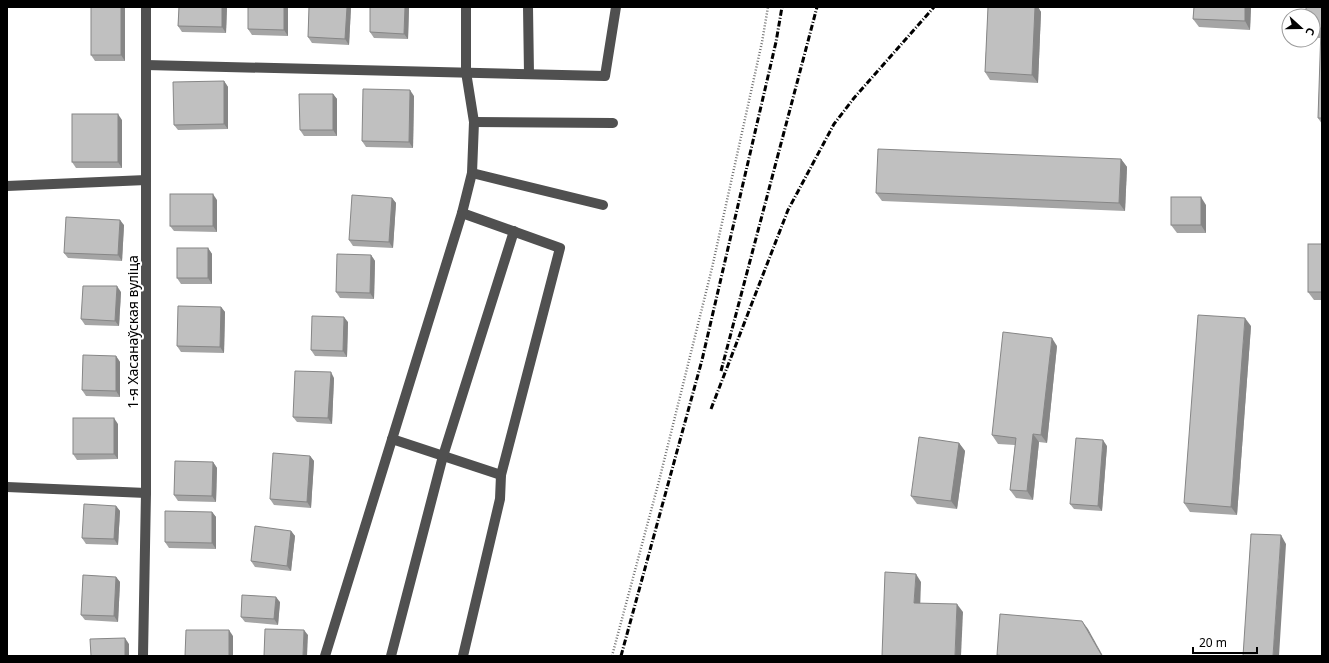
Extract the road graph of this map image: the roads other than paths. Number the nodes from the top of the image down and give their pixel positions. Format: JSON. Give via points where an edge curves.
{"nodes":[{"id":1,"x":146,"y":7,"type":"edge"},
{"id":2,"x":466,"y":7,"type":"edge"},
{"id":3,"x":528,"y":7,"type":"edge"},
{"id":4,"x":616,"y":7,"type":"edge"},
{"id":5,"x":146,"y":65,"type":"junction"},
{"id":6,"x":466,"y":72,"type":"junction"},
{"id":7,"x":529,"y":74,"type":"junction"},
{"id":8,"x":474,"y":122,"type":"junction"},
{"id":9,"x":613,"y":123,"type":"dead end"},
{"id":10,"x":472,"y":173,"type":"junction"},
{"id":11,"x":146,"y":180,"type":"junction"},
{"id":12,"x":7,"y":186,"type":"edge"},
{"id":13,"x":603,"y":205,"type":"dead end"},
{"id":14,"x":462,"y":212,"type":"junction"},
{"id":15,"x":514,"y":231,"type":"junction"},
{"id":16,"x":392,"y":439,"type":"junction"},
{"id":17,"x":443,"y":456,"type":"junction"},
{"id":18,"x":501,"y":475,"type":"junction"},
{"id":19,"x":7,"y":487,"type":"edge"},
{"id":20,"x":146,"y":493,"type":"junction"},
{"id":21,"x":143,"y":656,"type":"edge"},
{"id":22,"x":325,"y":656,"type":"edge"},
{"id":23,"x":391,"y":656,"type":"edge"},
{"id":24,"x":463,"y":656,"type":"edge"}],
"edges":[{"from":1,"to":5,"type":"street","name":"1-я Хасанаўская вуліца"},
{"from":2,"to":6,"type":"street"},
{"from":3,"to":7,"type":"street"},
{"from":4,"to":7,"type":"street","via":[[605,76]]},
{"from":5,"to":6,"type":"street"},
{"from":5,"to":11,"type":"street","name":"1-я Хасанаўская вуліца"},
{"from":6,"to":7,"type":"street"},
{"from":6,"to":8,"type":"street"},
{"from":8,"to":9,"type":"street"},
{"from":8,"to":10,"type":"street"},
{"from":10,"to":13,"type":"street"},
{"from":10,"to":14,"type":"street"},
{"from":11,"to":12,"type":"street"},
{"from":11,"to":20,"type":"street","name":"1-я Хасанаўская вуліца"},
{"from":14,"to":15,"type":"street"},
{"from":14,"to":16,"type":"street"},
{"from":15,"to":17,"type":"street"},
{"from":15,"to":18,"type":"street","via":[[560,248]]},
{"from":16,"to":17,"type":"street"},
{"from":16,"to":22,"type":"street"},
{"from":17,"to":18,"type":"street"},
{"from":17,"to":23,"type":"street"},
{"from":18,"to":24,"type":"street","via":[[500,499]]},
{"from":19,"to":20,"type":"street"},
{"from":20,"to":21,"type":"street","name":"1-я Хасанаўская вуліца"}]}
